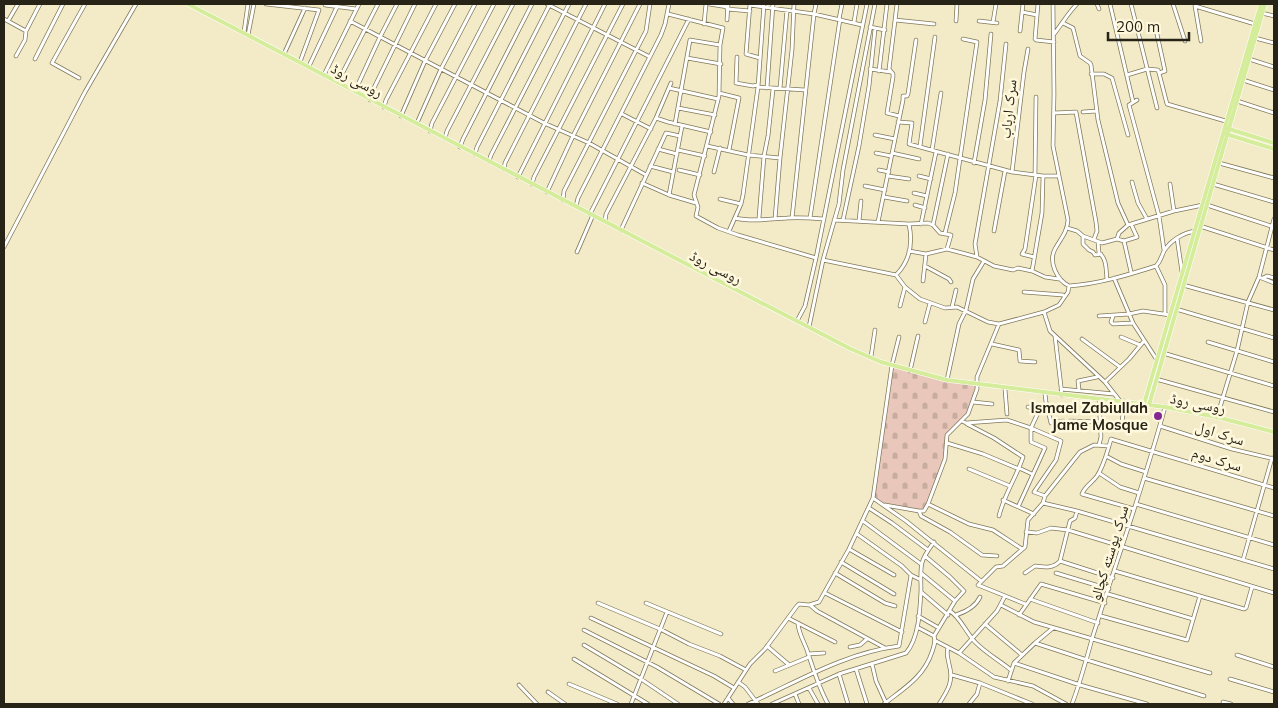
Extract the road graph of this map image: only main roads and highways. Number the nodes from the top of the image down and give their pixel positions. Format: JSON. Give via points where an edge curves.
{"nodes":[{"id":1,"x":188,"y":4,"type":"edge"},
{"id":2,"x":1261,"y":4,"type":"edge"},
{"id":3,"x":197,"y":6,"type":"edge"},
{"id":4,"x":1229,"y":122,"type":"junction"},
{"id":5,"x":1227,"y":129,"type":"junction"},
{"id":6,"x":1226,"y":134,"type":"junction"},
{"id":7,"x":1274,"y":143,"type":"edge"},
{"id":8,"x":1274,"y":149,"type":"edge"},
{"id":9,"x":1205,"y":205,"type":"junction"},
{"id":10,"x":1184,"y":274,"type":"junction"},
{"id":11,"x":1146,"y":404,"type":"junction"},
{"id":12,"x":1274,"y":432,"type":"edge"}],
"edges":[{"from":1,"to":3,"type":"main road","name":"روسی روڈ"},
{"from":2,"to":4,"type":"main road"},
{"from":2,"to":4,"type":"main road","via":[[1262,13]]},
{"from":3,"to":11,"type":"main road","name":"روسی روڈ","via":[[489,162],[871,357],[947,380]]},
{"from":4,"to":5,"type":"main road"},
{"from":5,"to":6,"type":"main road"},
{"from":5,"to":7,"type":"main road"},
{"from":6,"to":8,"type":"main road"},
{"from":6,"to":9,"type":"main road"},
{"from":6,"to":9,"type":"main road"},
{"from":9,"to":10,"type":"main road"},
{"from":9,"to":10,"type":"main road"},
{"from":10,"to":11,"type":"main road"},
{"from":10,"to":11,"type":"main road"},
{"from":11,"to":12,"type":"main road","name":"روسی روڈ"}]}
